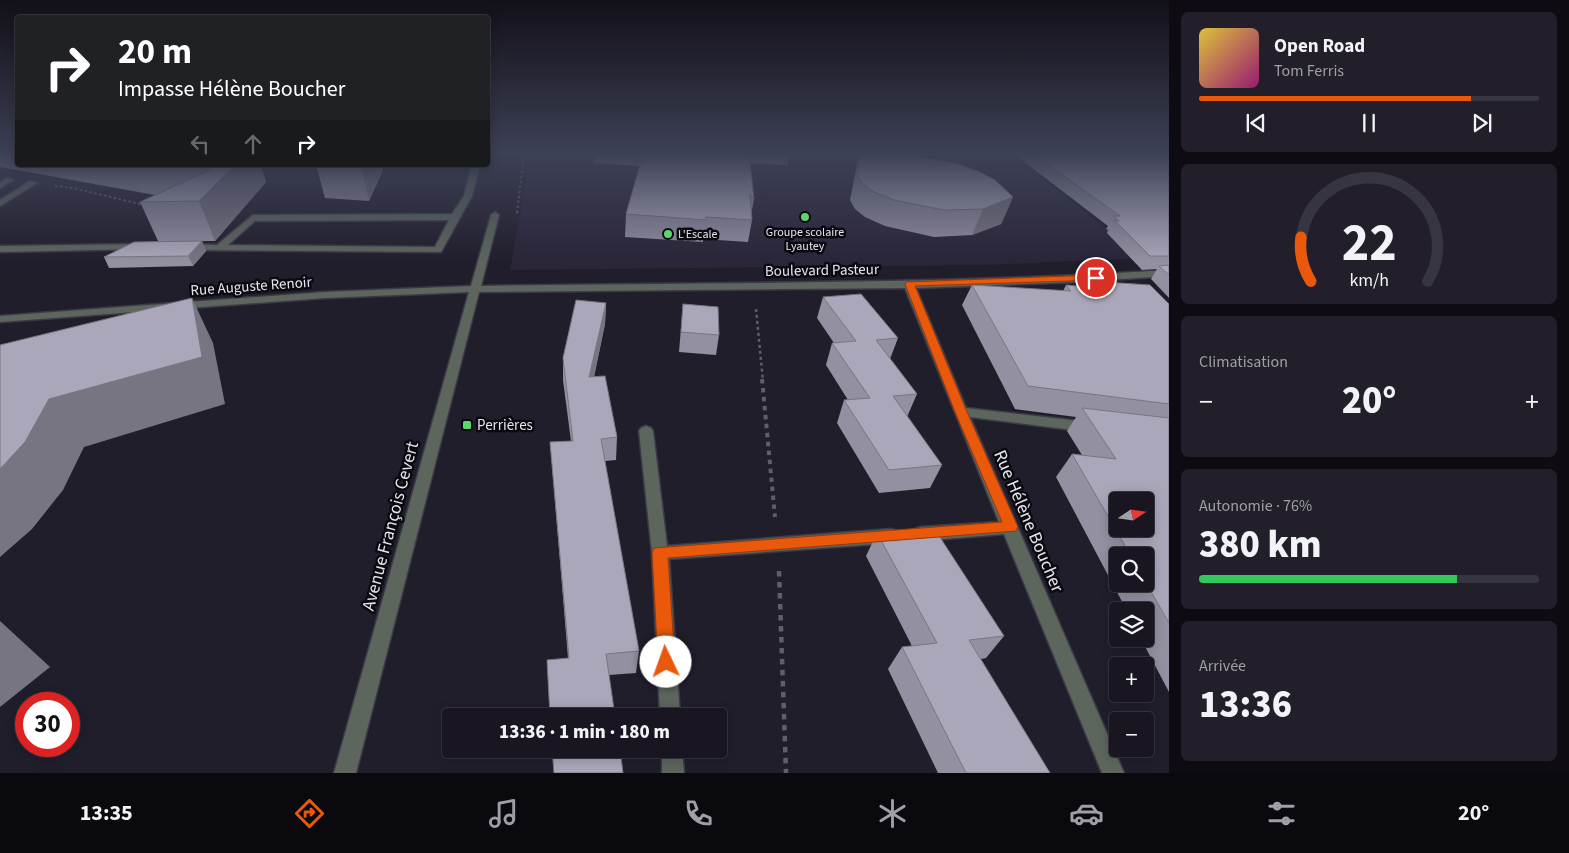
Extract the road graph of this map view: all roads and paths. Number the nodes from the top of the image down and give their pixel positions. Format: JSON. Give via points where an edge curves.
{"nodes":[{"id":1,"x":21,"y":190,"type":"edge"},
{"id":2,"x":81,"y":190,"type":"edge"},
{"id":3,"x":470,"y":190,"type":"edge"},
{"id":4,"x":520,"y":190,"type":"edge"},
{"id":5,"x":0,"y":204,"type":"edge"},
{"id":6,"x":144,"y":206,"type":"dead end"},
{"id":7,"x":495,"y":215,"type":"joint"},
{"id":8,"x":455,"y":217,"type":"junction"},
{"id":9,"x":221,"y":246,"type":"junction"},
{"id":10,"x":154,"y":247,"type":"edge"},
{"id":11,"x":173,"y":247,"type":"edge"},
{"id":12,"x":0,"y":249,"type":"edge"},
{"id":13,"x":1169,"y":273,"type":"edge"},
{"id":14,"x":909,"y":284,"type":"junction"},
{"id":15,"x":475,"y":290,"type":"junction"},
{"id":16,"x":0,"y":319,"type":"edge"},
{"id":17,"x":961,"y":412,"type":"junction"},
{"id":18,"x":1100,"y":428,"type":"edge"},
{"id":19,"x":646,"y":431,"type":"dead end"},
{"id":20,"x":1011,"y":527,"type":"junction"},
{"id":21,"x":660,"y":553,"type":"junction"},
{"id":22,"x":670,"y":708,"type":"edge"},
{"id":23,"x":672,"y":758,"type":"edge"},
{"id":24,"x":345,"y":773,"type":"edge"},
{"id":25,"x":673,"y":773,"type":"edge"},
{"id":26,"x":1113,"y":773,"type":"edge"}],
"edges":[{"from":1,"to":5,"type":"street"},
{"from":2,"to":6,"type":"path"},
{"from":3,"to":8,"type":"street"},
{"from":4,"to":7,"type":"path","via":[[517,215]]},
{"from":7,"to":15,"type":"street","name":"Avenue François Cevert"},
{"from":8,"to":9,"type":"street","via":[[253,218]]},
{"from":8,"to":9,"type":"street","via":[[438,250]]},
{"from":9,"to":11,"type":"street"},
{"from":10,"to":12,"type":"street"},
{"from":13,"to":14,"type":"street","name":"Boulevard Pasteur","via":[[1063,280]]},
{"from":14,"to":15,"type":"street","name":"Boulevard Pasteur"},
{"from":14,"to":17,"type":"street","name":"Rue Hélène Boucher"},
{"from":15,"to":16,"type":"street","name":"Rue Auguste Renoir","via":[[366,293]]},
{"from":15,"to":24,"type":"street","name":"Avenue François Cevert"},
{"from":17,"to":18,"type":"street"},
{"from":17,"to":20,"type":"street","name":"Rue Hélène Boucher"},
{"from":19,"to":21,"type":"street"},
{"from":20,"to":21,"type":"street"},
{"from":20,"to":26,"type":"street","name":"Rue Hélène Boucher"},
{"from":21,"to":22,"type":"street"},
{"from":23,"to":25,"type":"street"}]}
